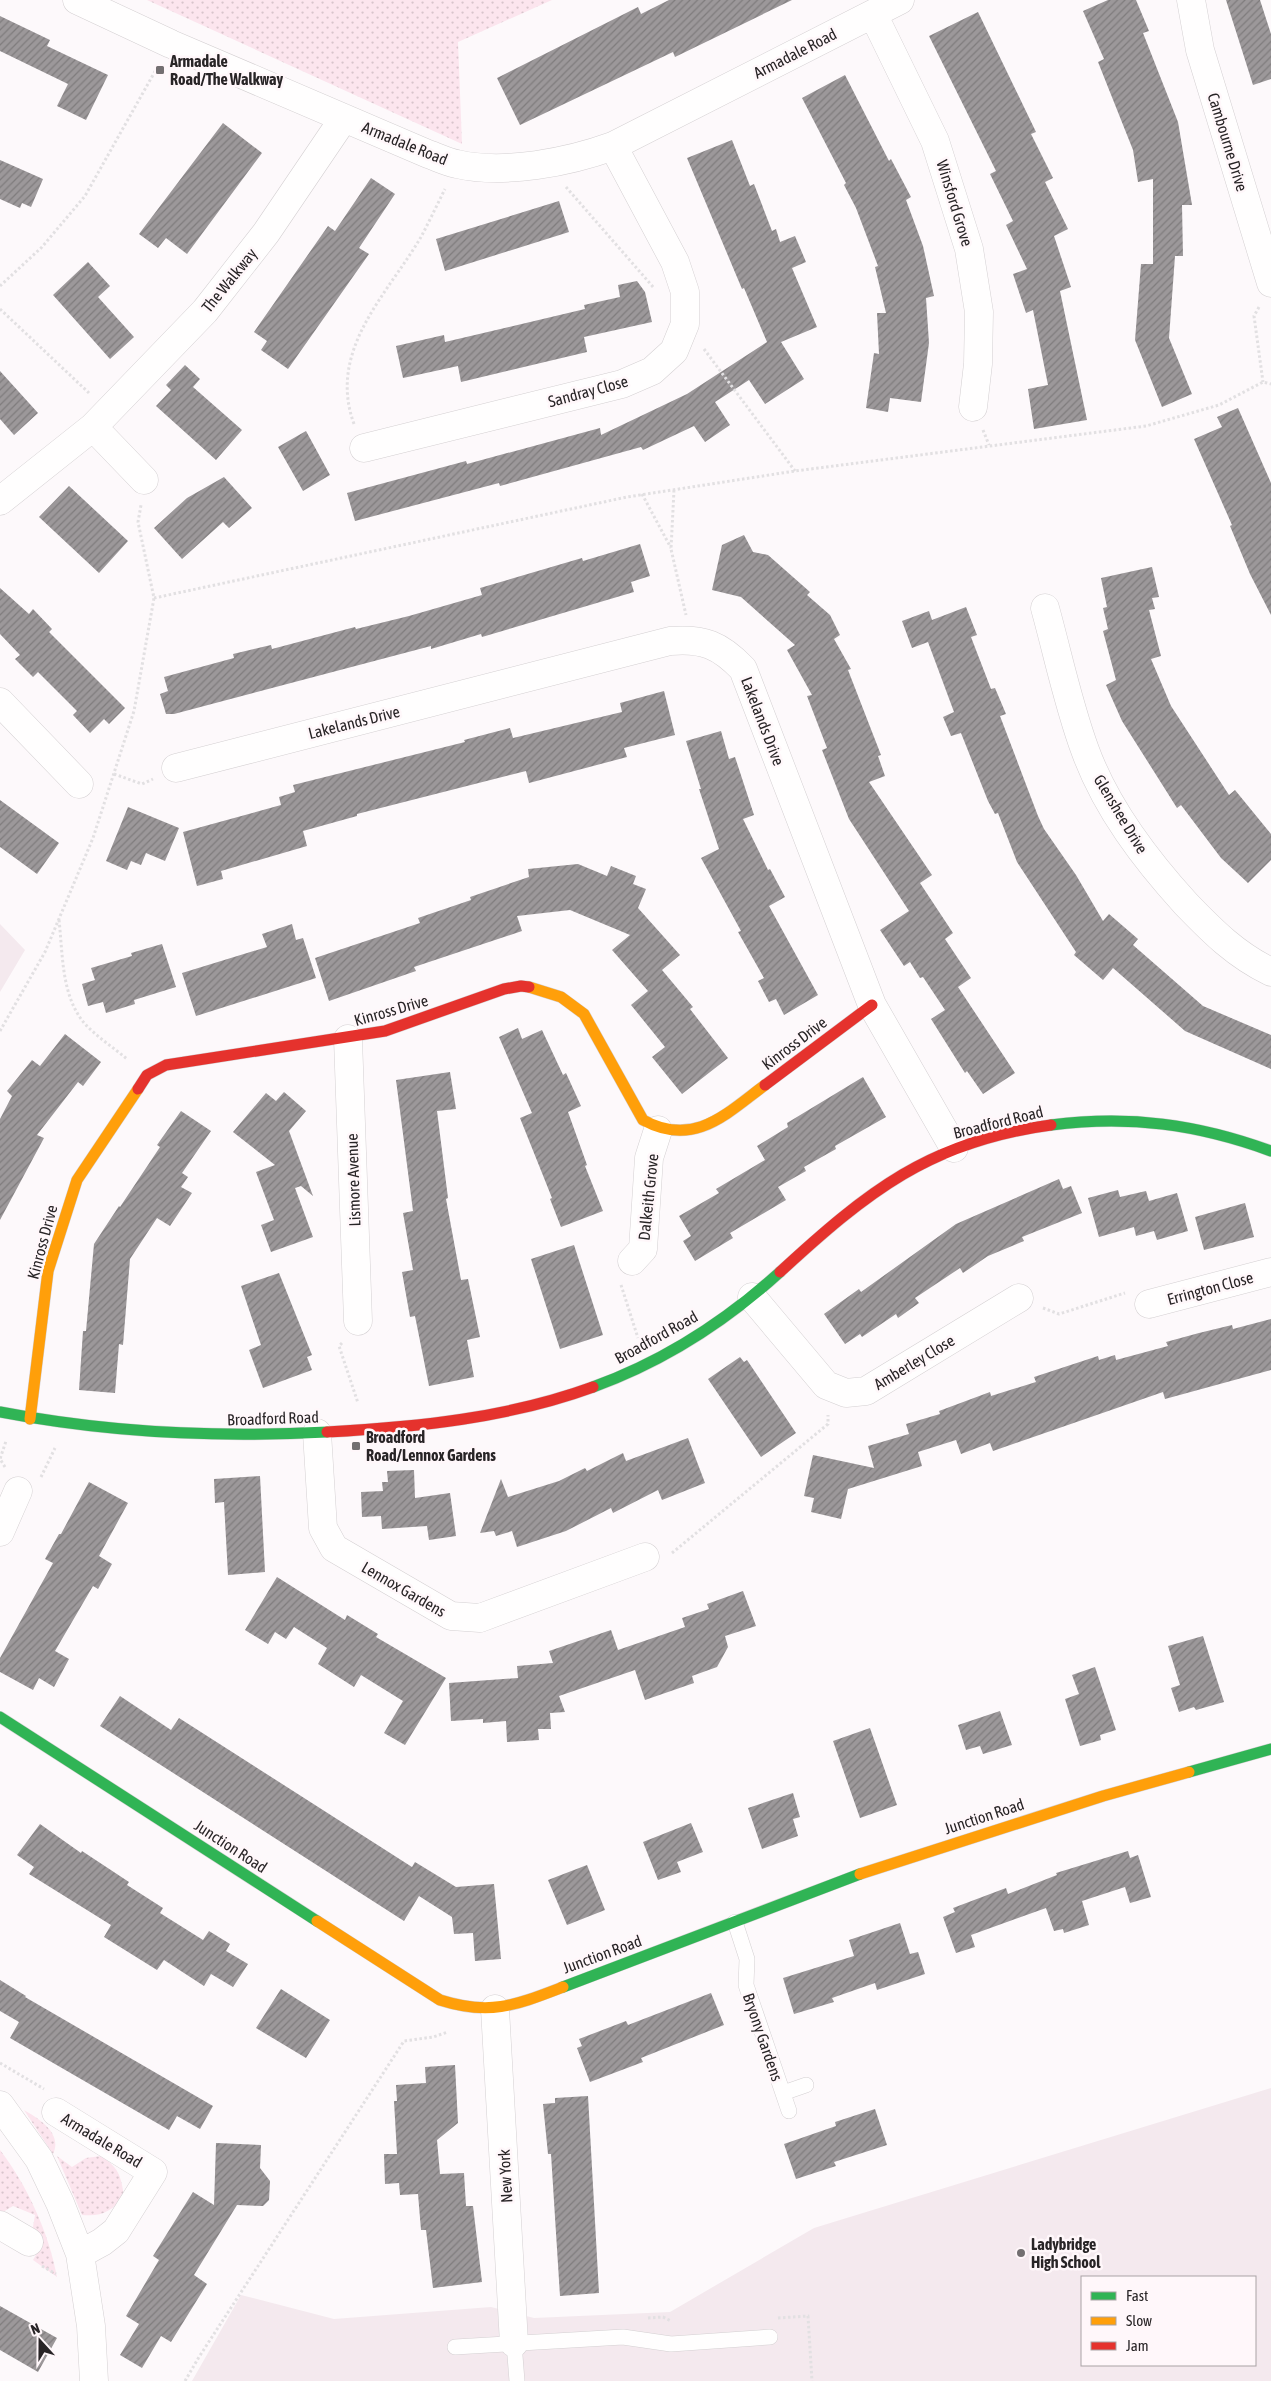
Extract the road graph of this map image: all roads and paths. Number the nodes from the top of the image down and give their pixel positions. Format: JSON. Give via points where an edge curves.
{"nodes":[{"id":1,"x":77,"y":0,"type":"edge"},
{"id":2,"x":900,"y":0,"type":"edge"},
{"id":3,"x":1191,"y":0,"type":"edge"},
{"id":4,"x":873,"y":14,"type":"junction"},
{"id":5,"x":171,"y":44,"type":"junction"},
{"id":6,"x":344,"y":118,"type":"junction"},
{"id":7,"x":613,"y":146,"type":"junction"},
{"id":8,"x":458,"y":164,"type":"junction"},
{"id":9,"x":1,"y":284,"type":"edge"},
{"id":10,"x":1267,"y":292,"type":"edge"},
{"id":11,"x":0,"y":310,"type":"edge"},
{"id":12,"x":1263,"y":382,"type":"junction"},
{"id":13,"x":1271,"y":384,"type":"edge"},
{"id":14,"x":973,"y":407,"type":"dead end"},
{"id":15,"x":101,"y":419,"type":"junction"},
{"id":16,"x":364,"y":448,"type":"joint"},
{"id":17,"x":144,"y":480,"type":"joint"},
{"id":18,"x":674,"y":490,"type":"junction"},
{"id":19,"x":642,"y":494,"type":"junction"},
{"id":20,"x":0,"y":502,"type":"edge"},
{"id":21,"x":671,"y":549,"type":"junction"},
{"id":22,"x":154,"y":598,"type":"junction"},
{"id":23,"x":1045,"y":608,"type":"dead end"},
{"id":24,"x":692,"y":639,"type":"junction"},
{"id":25,"x":0,"y":702,"type":"edge"},
{"id":26,"x":176,"y":768,"type":"joint"},
{"id":27,"x":114,"y":774,"type":"junction"},
{"id":28,"x":80,"y":784,"type":"dead end"},
{"id":29,"x":59,"y":919,"type":"junction"},
{"id":30,"x":1271,"y":972,"type":"edge"},
{"id":31,"x":872,"y":1005,"type":"junction"},
{"id":32,"x":0,"y":1031,"type":"edge"},
{"id":33,"x":348,"y":1039,"type":"junction"},
{"id":34,"x":147,"y":1076,"type":"junction"},
{"id":35,"x":658,"y":1130,"type":"junction"},
{"id":36,"x":954,"y":1148,"type":"junction"},
{"id":37,"x":1271,"y":1151,"type":"edge"},
{"id":38,"x":632,"y":1261,"type":"joint"},
{"id":39,"x":1271,"y":1272,"type":"edge"},
{"id":40,"x":752,"y":1297,"type":"junction"},
{"id":41,"x":1019,"y":1298,"type":"joint"},
{"id":42,"x":1149,"y":1304,"type":"joint"},
{"id":43,"x":358,"y":1321,"type":"joint"},
{"id":44,"x":651,"y":1360,"type":"junction"},
{"id":45,"x":826,"y":1385,"type":"junction"},
{"id":46,"x":0,"y":1412,"type":"edge"},
{"id":47,"x":15,"y":1416,"type":"junction"},
{"id":48,"x":30,"y":1419,"type":"junction"},
{"id":49,"x":66,"y":1425,"type":"junction"},
{"id":50,"x":367,"y":1430,"type":"junction"},
{"id":51,"x":317,"y":1433,"type":"junction"},
{"id":52,"x":18,"y":1492,"type":"junction"},
{"id":53,"x":0,"y":1532,"type":"edge"},
{"id":54,"x":645,"y":1557,"type":"joint"},
{"id":55,"x":0,"y":1717,"type":"edge"},
{"id":56,"x":1271,"y":1749,"type":"edge"},
{"id":57,"x":735,"y":1922,"type":"junction"},
{"id":58,"x":467,"y":2009,"type":"junction"},
{"id":59,"x":495,"y":2009,"type":"junction"},
{"id":60,"x":0,"y":2064,"type":"edge"},
{"id":61,"x":806,"y":2085,"type":"dead end"},
{"id":62,"x":783,"y":2093,"type":"junction"},
{"id":63,"x":0,"y":2105,"type":"edge"},
{"id":64,"x":789,"y":2111,"type":"dead end"},
{"id":65,"x":56,"y":2112,"type":"joint"},
{"id":66,"x":0,"y":2225,"type":"edge"},
{"id":67,"x":29,"y":2242,"type":"dead end"},
{"id":68,"x":80,"y":2254,"type":"junction"},
{"id":69,"x":770,"y":2337,"type":"dead end"},
{"id":70,"x":514,"y":2343,"type":"junction"},
{"id":71,"x":456,"y":2347,"type":"dead end"},
{"id":72,"x":94,"y":2381,"type":"edge"},
{"id":73,"x":185,"y":2381,"type":"edge"},
{"id":74,"x":517,"y":2381,"type":"edge"}],
"edges":[{"from":1,"to":5,"type":"street","name":"Armadale Road"},
{"from":2,"to":4,"type":"street","name":"Armadale Road"},
{"from":3,"to":10,"type":"street","name":"Cambourne Drive","via":[[1200,50]]},
{"from":4,"to":7,"type":"street","name":"Armadale Road"},
{"from":4,"to":14,"type":"street","name":"Winsford Grove","via":[[935,141],[969,249],[979,312]]},
{"from":5,"to":6,"type":"street","name":"Armadale Road"},
{"from":5,"to":9,"type":"path","via":[[85,196],[42,247]]},
{"from":6,"to":8,"type":"street","name":"Armadale Road"},
{"from":6,"to":15,"type":"street","name":"The Walkway","via":[[266,233],[205,311]]},
{"from":7,"to":8,"type":"street","name":"Armadale Road","via":[[582,157],[546,164]]},
{"from":7,"to":16,"type":"street","name":"Sandray Close","via":[[675,262],[685,292],[685,324],[674,351],[652,371],[622,384]]},
{"from":8,"to":16,"type":"path","via":[[421,237],[360,330],[346,380],[350,413]]},
{"from":10,"to":12,"type":"path","via":[[1254,316]]},
{"from":11,"to":15,"type":"path"},
{"from":12,"to":13,"type":"path"},
{"from":12,"to":18,"type":"path","via":[[1219,405],[1146,426],[795,471]]},
{"from":15,"to":17,"type":"street"},
{"from":15,"to":20,"type":"street","name":"The Walkway"},
{"from":17,"to":22,"type":"path","via":[[138,522]]},
{"from":18,"to":19,"type":"path"},
{"from":18,"to":21,"type":"path"},
{"from":19,"to":21,"type":"path"},
{"from":19,"to":22,"type":"path"},
{"from":21,"to":24,"type":"path"},
{"from":22,"to":27,"type":"path","via":[[134,711]]},
{"from":23,"to":30,"type":"street","name":"Glenshee Drive","via":[[1085,751],[1108,800],[1135,843],[1172,889],[1221,940]]},
{"from":24,"to":26,"type":"street","name":"Lakelands Drive","via":[[670,641]]},
{"from":24,"to":31,"type":"street","name":"Lakelands Drive","via":[[713,645],[730,655],[743,669]]},
{"from":25,"to":28,"type":"street"},
{"from":26,"to":27,"type":"path","via":[[142,784]]},
{"from":27,"to":29,"type":"path","via":[[93,838]]},
{"from":29,"to":32,"type":"path","via":[[45,952]]},
{"from":29,"to":34,"type":"path","via":[[71,1004],[86,1025]]},
{"from":31,"to":35,"type":"street","name":"Kinross Drive","via":[[714,1123],[688,1131]]},
{"from":31,"to":36,"type":"street","name":"Lakelands Drive"},
{"from":33,"to":34,"type":"street","name":"Kinross Drive","via":[[166,1065]]},
{"from":33,"to":35,"type":"street","name":"Kinross Drive","via":[[385,1032],[504,989],[521,986],[538,989],[561,997],[584,1014],[643,1120]]},
{"from":33,"to":43,"type":"street","name":"Lismore Avenue"},
{"from":34,"to":48,"type":"street","name":"Kinross Drive","via":[[77,1180],[54,1247],[48,1270]]},
{"from":35,"to":38,"type":"street","name":"Dalkeith Grove","via":[[649,1158],[643,1249]]},
{"from":36,"to":37,"type":"street","name":"Broadford Road","via":[[1012,1132],[1063,1123],[1112,1121],[1206,1129]]},
{"from":36,"to":40,"type":"street","name":"Broadford Road","via":[[890,1181],[854,1207]]},
{"from":38,"to":44,"type":"path","via":[[620,1286],[638,1338]]},
{"from":39,"to":42,"type":"street","name":"Errington Close"},
{"from":40,"to":44,"type":"street","name":"Broadford Road","via":[[701,1332]]},
{"from":40,"to":45,"type":"street"},
{"from":41,"to":42,"type":"path","via":[[1059,1314],[1129,1292]]},
{"from":41,"to":45,"type":"street","name":"Amberley Close","via":[[866,1391],[846,1393]]},
{"from":43,"to":50,"type":"path","via":[[339,1346]]},
{"from":44,"to":50,"type":"street","name":"Broadford Road","via":[[603,1384],[550,1402],[493,1416]]},
{"from":45,"to":54,"type":"path","via":[[828,1424],[667,1556]]},
{"from":46,"to":47,"type":"street","name":"Broadford Road"},
{"from":47,"to":48,"type":"street","name":"Broadford Road"},
{"from":47,"to":52,"type":"path","via":[[0,1459]]},
{"from":48,"to":49,"type":"street","name":"Broadford Road"},
{"from":49,"to":51,"type":"street","name":"Broadford Road","via":[[232,1436]]},
{"from":49,"to":52,"type":"path","via":[[38,1482]]},
{"from":50,"to":51,"type":"street","name":"Broadford Road"},
{"from":51,"to":54,"type":"street","name":"Lennox Gardens","via":[[323,1528],[334,1548],[451,1616],[480,1618]]},
{"from":52,"to":53,"type":"street"},
{"from":55,"to":58,"type":"street","name":"Junction Road","via":[[440,2000]]},
{"from":56,"to":57,"type":"street","name":"Junction Road","via":[[1103,1796],[899,1860]]},
{"from":57,"to":59,"type":"street","name":"Junction Road","via":[[525,2001]]},
{"from":57,"to":62,"type":"lane","name":"Bryony Gardens","via":[[747,1959],[746,1986]]},
{"from":58,"to":59,"type":"street","name":"Junction Road"},
{"from":58,"to":73,"type":"path","via":[[449,2031],[404,2041]]},
{"from":59,"to":70,"type":"street","name":"New York"},
{"from":60,"to":65,"type":"path","via":[[44,2088]]},
{"from":61,"to":62,"type":"lane","name":"Bryony Gardens"},
{"from":62,"to":64,"type":"lane","name":"Bryony Gardens"},
{"from":63,"to":68,"type":"street","via":[[39,2159]]},
{"from":65,"to":68,"type":"street","name":"Armadale Road","via":[[153,2172],[116,2231]]},
{"from":66,"to":67,"type":"street"},
{"from":68,"to":72,"type":"street","via":[[92,2326]]},
{"from":69,"to":70,"type":"lane","via":[[671,2344],[623,2337]]},
{"from":70,"to":71,"type":"lane"},
{"from":70,"to":74,"type":"lane"}]}
